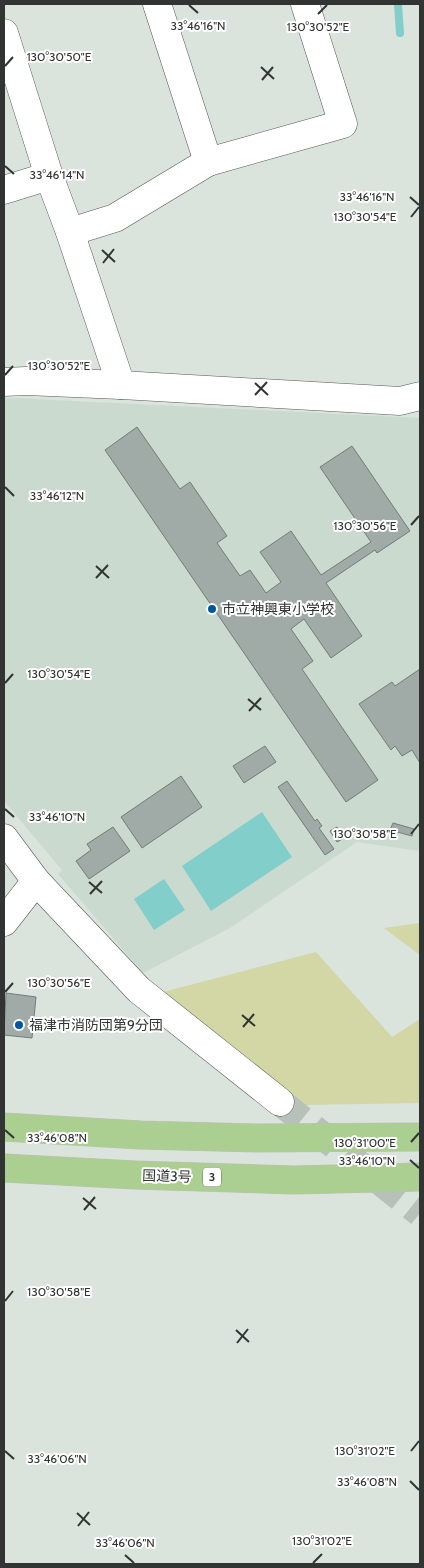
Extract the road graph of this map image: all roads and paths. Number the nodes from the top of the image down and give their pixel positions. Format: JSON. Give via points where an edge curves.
{"nodes":[{"id":1,"x":157,"y":4,"type":"edge"},
{"id":2,"x":305,"y":4,"type":"edge"},
{"id":3,"x":4,"y":33,"type":"edge"},
{"id":4,"x":208,"y":162,"type":"junction"},
{"id":5,"x":49,"y":176,"type":"junction"},
{"id":6,"x":4,"y":190,"type":"edge"},
{"id":7,"x":70,"y":232,"type":"junction"},
{"id":8,"x":4,"y":382,"type":"edge"},
{"id":9,"x":122,"y":385,"type":"junction"},
{"id":10,"x":420,"y":396,"type":"edge"},
{"id":11,"x":4,"y":838,"type":"edge"},
{"id":12,"x":36,"y":881,"type":"junction"},
{"id":13,"x":4,"y":922,"type":"edge"},
{"id":14,"x":280,"y":1102,"type":"tunnel mouth"},
{"id":15,"x":4,"y":1127,"type":"edge"},
{"id":16,"x":420,"y":1137,"type":"edge"},
{"id":17,"x":4,"y":1168,"type":"edge"},
{"id":18,"x":420,"y":1177,"type":"edge"}],
"edges":[{"from":1,"to":4,"type":"street"},
{"from":2,"to":4,"type":"street","via":[[343,124]]},
{"from":3,"to":5,"type":"street"},
{"from":4,"to":7,"type":"street","via":[[115,218]]},
{"from":5,"to":6,"type":"street"},
{"from":5,"to":7,"type":"street"},
{"from":7,"to":9,"type":"street"},
{"from":8,"to":9,"type":"street"},
{"from":9,"to":10,"type":"street","via":[[400,401]]},
{"from":11,"to":12,"type":"street"},
{"from":12,"to":13,"type":"street"},
{"from":12,"to":14,"type":"street","via":[[139,990]]},
{"from":15,"to":16,"type":"highway","via":[[257,1138]]},
{"from":17,"to":18,"type":"highway","name":"国道3号","number":"3","via":[[294,1180]]}]}
